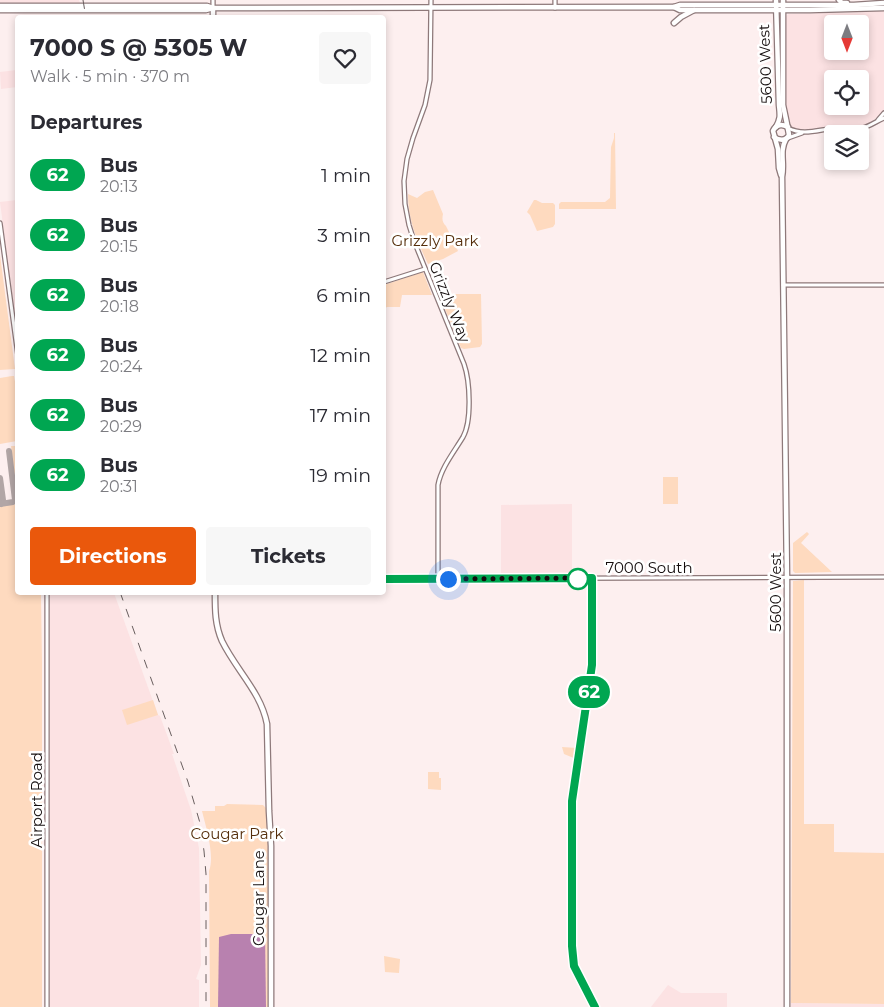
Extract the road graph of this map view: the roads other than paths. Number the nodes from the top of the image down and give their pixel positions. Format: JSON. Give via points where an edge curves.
{"nodes":[{"id":1,"x":213,"y":0,"type":"edge"},
{"id":2,"x":431,"y":0,"type":"edge"},
{"id":3,"x":555,"y":0,"type":"edge"},
{"id":4,"x":884,"y":3,"type":"edge"},
{"id":5,"x":838,"y":4,"type":"edge"},
{"id":6,"x":776,"y":5,"type":"edge"},
{"id":7,"x":783,"y":5,"type":"edge"},
{"id":8,"x":870,"y":5,"type":"junction"},
{"id":9,"x":0,"y":6,"type":"edge"},
{"id":10,"x":720,"y":7,"type":"junction"},
{"id":11,"x":213,"y":8,"type":"junction"},
{"id":12,"x":431,"y":8,"type":"junction"},
{"id":13,"x":555,"y":8,"type":"junction"},
{"id":14,"x":674,"y":8,"type":"junction"},
{"id":15,"x":884,"y":8,"type":"edge"},
{"id":16,"x":0,"y":10,"type":"edge"},
{"id":17,"x":694,"y":10,"type":"junction"},
{"id":18,"x":213,"y":15,"type":"edge"},
{"id":19,"x":674,"y":23,"type":"dead end"},
{"id":20,"x":780,"y":59,"type":"junction"},
{"id":21,"x":884,"y":113,"type":"edge"},
{"id":22,"x":884,"y":118,"type":"edge"},
{"id":23,"x":878,"y":120,"type":"junction"},
{"id":24,"x":776,"y":127,"type":"junction"},
{"id":25,"x":788,"y":128,"type":"junction"},
{"id":26,"x":802,"y":133,"type":"junction"},
{"id":27,"x":774,"y":137,"type":"junction"},
{"id":28,"x":786,"y":138,"type":"junction"},
{"id":29,"x":782,"y":177,"type":"junction"},
{"id":30,"x":0,"y":223,"type":"edge"},
{"id":31,"x":425,"y":269,"type":"junction"},
{"id":32,"x":386,"y":281,"type":"edge"},
{"id":33,"x":884,"y":285,"type":"edge"},
{"id":34,"x":783,"y":286,"type":"junction"},
{"id":35,"x":15,"y":334,"type":"edge"},
{"id":36,"x":787,"y":577,"type":"junction"},
{"id":37,"x":884,"y":577,"type":"edge"},
{"id":38,"x":386,"y":579,"type":"edge"},
{"id":39,"x":438,"y":579,"type":"junction"},
{"id":40,"x":47,"y":595,"type":"edge"},
{"id":41,"x":214,"y":595,"type":"edge"},
{"id":42,"x":48,"y":1007,"type":"edge"},
{"id":43,"x":271,"y":1007,"type":"edge"},
{"id":44,"x":787,"y":1007,"type":"edge"}],
"edges":[{"from":1,"to":11,"type":"street"},
{"from":2,"to":12,"type":"street","name":"Grizzly Way"},
{"from":3,"to":13,"type":"street"},
{"from":4,"to":8,"type":"main road"},
{"from":5,"to":7,"type":"main road"},
{"from":5,"to":7,"type":"main road","via":[[819,10]]},
{"from":5,"to":8,"type":"main road"},
{"from":5,"to":8,"type":"main road"},
{"from":5,"to":15,"type":"main road"},
{"from":6,"to":7,"type":"main road"},
{"from":6,"to":10,"type":"main road"},
{"from":6,"to":10,"type":"main road"},
{"from":6,"to":20,"type":"main road","name":"5600 West"},
{"from":7,"to":20,"type":"main road","name":"5600 West"},
{"from":9,"to":11,"type":"main road"},
{"from":10,"to":14,"type":"main road","via":[[680,5]]},
{"from":10,"to":17,"type":"main road"},
{"from":11,"to":12,"type":"main road"},
{"from":11,"to":16,"type":"main road"},
{"from":11,"to":18,"type":"main road"},
{"from":12,"to":13,"type":"main road"},
{"from":12,"to":31,"type":"street","name":"Grizzly Way","via":[[429,89],[408,153],[404,181],[409,225]]},
{"from":13,"to":14,"type":"main road"},
{"from":14,"to":17,"type":"main road"},
{"from":17,"to":19,"type":"main road"},
{"from":20,"to":24,"type":"main road","name":"5600 West","via":[[780,117]]},
{"from":20,"to":25,"type":"main road","name":"5600 West"},
{"from":21,"to":23,"type":"street"},
{"from":22,"to":23,"type":"street"},
{"from":23,"to":26,"type":"street","via":[[861,128]]},
{"from":24,"to":25,"type":"main road"},
{"from":24,"to":27,"type":"main road"},
{"from":25,"to":26,"type":"street"},
{"from":25,"to":28,"type":"main road"},
{"from":26,"to":28,"type":"street"},
{"from":27,"to":28,"type":"main road"},
{"from":27,"to":29,"type":"main road","name":"5600 West"},
{"from":28,"to":29,"type":"main road","name":"5600 West","via":[[782,148]]},
{"from":29,"to":34,"type":"main road","name":"5600 West"},
{"from":30,"to":35,"type":"street"},
{"from":31,"to":32,"type":"street"},
{"from":31,"to":39,"type":"street","name":"Grizzly Way","via":[[464,364],[468,385],[464,436],[443,470],[438,485]]},
{"from":33,"to":34,"type":"street"},
{"from":34,"to":36,"type":"main road","name":"5600 West"},
{"from":36,"to":37,"type":"street","name":"7000 South"},
{"from":36,"to":39,"type":"street","name":"7000 South"},
{"from":36,"to":44,"type":"main road","name":"5600 West"},
{"from":38,"to":39,"type":"street","name":"7000 South"},
{"from":40,"to":42,"type":"street","name":"Airport Road"},
{"from":41,"to":43,"type":"main road","name":"Cougar Lane","via":[[222,641],[258,696],[268,724]]}]}
